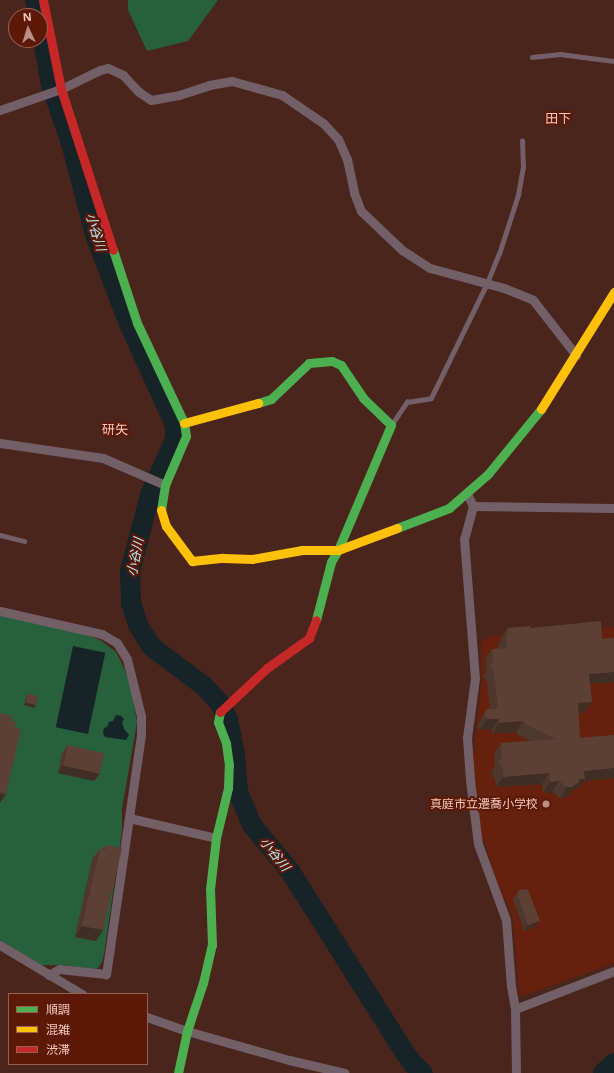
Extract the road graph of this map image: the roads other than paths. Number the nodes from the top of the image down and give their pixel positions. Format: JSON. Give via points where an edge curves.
{"nodes":[{"id":1,"x":43,"y":0,"type":"edge"},
{"id":2,"x":532,"y":56,"type":"dead end"},
{"id":3,"x":614,"y":61,"type":"edge"},
{"id":4,"x":62,"y":89,"type":"junction"},
{"id":5,"x":0,"y":110,"type":"edge"},
{"id":6,"x":522,"y":141,"type":"dead end"},
{"id":7,"x":487,"y":283,"type":"junction"},
{"id":8,"x":614,"y":292,"type":"edge"},
{"id":9,"x":576,"y":355,"type":"junction"},
{"id":10,"x":184,"y":423,"type":"junction"},
{"id":11,"x":391,"y":425,"type":"junction"},
{"id":12,"x":0,"y":443,"type":"edge"},
{"id":13,"x":165,"y":485,"type":"junction"},
{"id":14,"x":467,"y":494,"type":"junction"},
{"id":15,"x":473,"y":506,"type":"junction"},
{"id":16,"x":614,"y":508,"type":"edge"},
{"id":17,"x":0,"y":535,"type":"edge"},
{"id":18,"x":24,"y":540,"type":"dead end"},
{"id":19,"x":338,"y":550,"type":"junction"},
{"id":20,"x":0,"y":611,"type":"edge"},
{"id":21,"x":129,"y":818,"type":"junction"},
{"id":22,"x":216,"y":838,"type":"junction"},
{"id":23,"x":0,"y":945,"type":"edge"},
{"id":24,"x":614,"y":971,"type":"edge"},
{"id":25,"x":49,"y":975,"type":"junction"},
{"id":26,"x":80,"y":993,"type":"edge"},
{"id":27,"x":515,"y":1009,"type":"junction"},
{"id":28,"x":148,"y":1017,"type":"edge"},
{"id":29,"x":187,"y":1031,"type":"junction"},
{"id":30,"x":178,"y":1073,"type":"edge"},
{"id":31,"x":345,"y":1073,"type":"edge"},
{"id":32,"x":516,"y":1073,"type":"edge"}],
"edges":[{"from":1,"to":4,"type":"street"},
{"from":2,"to":3,"type":"lane","via":[[560,54]]},
{"from":4,"to":5,"type":"street"},
{"from":4,"to":7,"type":"street","via":[[108,68],[123,75],[139,92],[151,100],[232,81],[282,95],[322,123],[338,139],[347,159],[354,193],[361,211],[379,229],[402,250],[430,268]]},
{"from":4,"to":10,"type":"street","via":[[137,323]]},
{"from":6,"to":7,"type":"lane","via":[[523,168],[518,194]]},
{"from":7,"to":9,"type":"street","via":[[533,300]]},
{"from":7,"to":11,"type":"lane","via":[[431,398],[407,402]]},
{"from":8,"to":9,"type":"street"},
{"from":9,"to":14,"type":"street","via":[[546,403],[488,474]]},
{"from":10,"to":11,"type":"street","via":[[271,399],[309,363],[332,361],[341,365],[363,398]]},
{"from":10,"to":13,"type":"street","via":[[186,436]]},
{"from":11,"to":19,"type":"street"},
{"from":12,"to":13,"type":"street","via":[[103,458]]},
{"from":13,"to":19,"type":"street","via":[[161,511],[166,526],[192,562],[223,558],[252,559],[302,550]]},
{"from":14,"to":15,"type":"street"},
{"from":14,"to":19,"type":"street","via":[[449,508]]},
{"from":15,"to":16,"type":"street"},
{"from":15,"to":27,"type":"street","via":[[464,539],[475,678],[467,738],[470,780],[478,844],[506,920]]},
{"from":17,"to":18,"type":"lane"},
{"from":19,"to":22,"type":"street","via":[[331,562],[310,638],[267,668],[219,713],[218,722],[226,743],[229,765],[228,788]]},
{"from":20,"to":21,"type":"street","via":[[102,634],[117,643],[127,659],[141,716],[141,735]]},
{"from":21,"to":22,"type":"street"},
{"from":21,"to":25,"type":"street","via":[[106,974],[59,969]]},
{"from":22,"to":29,"type":"street","via":[[210,889],[212,945]]},
{"from":23,"to":25,"type":"street"},
{"from":24,"to":27,"type":"street"},
{"from":25,"to":26,"type":"street"},
{"from":27,"to":32,"type":"street"},
{"from":28,"to":29,"type":"street"},
{"from":29,"to":30,"type":"street"},
{"from":29,"to":31,"type":"street"}]}
